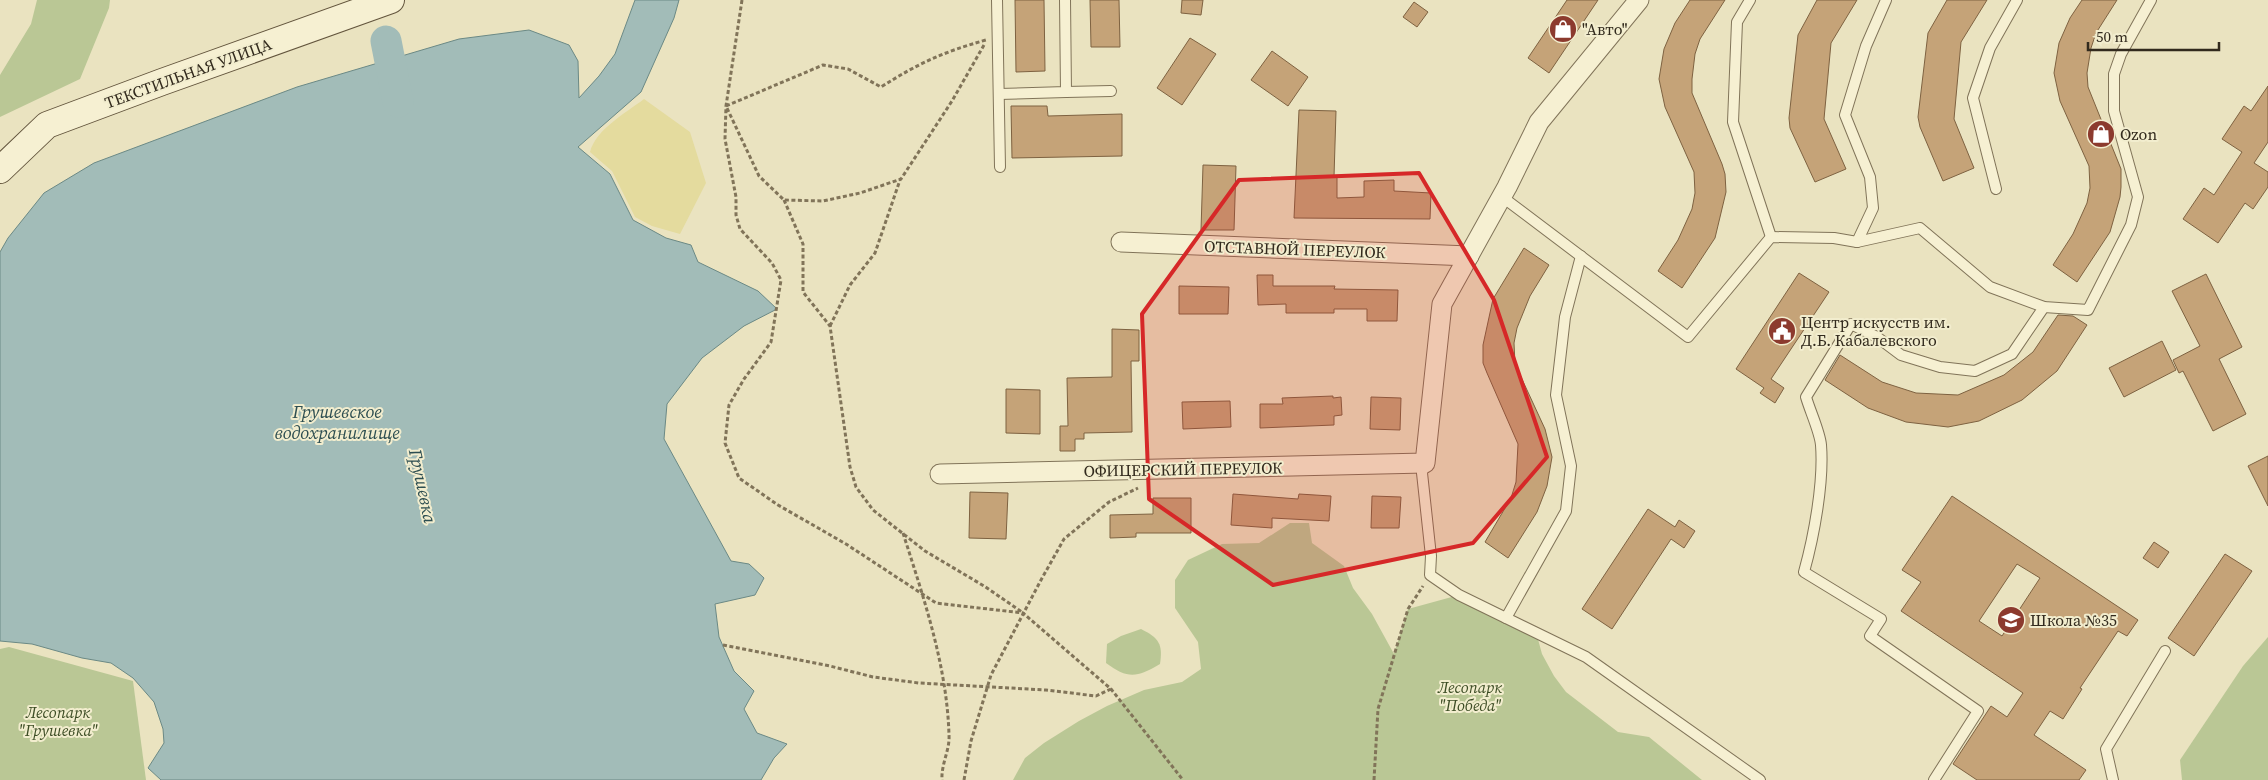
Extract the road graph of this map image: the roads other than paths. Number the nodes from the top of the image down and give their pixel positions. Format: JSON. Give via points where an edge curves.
{"nodes":[{"id":1,"x":391,"y":0,"type":"edge"},
{"id":2,"x":997,"y":0,"type":"edge"},
{"id":3,"x":1065,"y":0,"type":"edge"},
{"id":4,"x":1639,"y":0,"type":"edge"},
{"id":5,"x":1750,"y":0,"type":"edge"},
{"id":6,"x":1886,"y":0,"type":"edge"},
{"id":7,"x":2017,"y":0,"type":"edge"},
{"id":8,"x":2151,"y":0,"type":"edge"},
{"id":9,"x":1111,"y":91,"type":"dead end"},
{"id":10,"x":1066,"y":92,"type":"junction"},
{"id":11,"x":999,"y":94,"type":"junction"},
{"id":12,"x":1000,"y":167,"type":"dead end"},
{"id":13,"x":0,"y":170,"type":"edge"},
{"id":14,"x":1996,"y":189,"type":"dead end"},
{"id":15,"x":1501,"y":196,"type":"junction"},
{"id":16,"x":1772,"y":237,"type":"junction"},
{"id":17,"x":1121,"y":242,"type":"dead end"},
{"id":18,"x":1857,"y":242,"type":"junction"},
{"id":19,"x":1469,"y":256,"type":"junction"},
{"id":20,"x":1581,"y":256,"type":"junction"},
{"id":21,"x":2044,"y":307,"type":"junction"},
{"id":22,"x":1425,"y":463,"type":"junction"},
{"id":23,"x":940,"y":474,"type":"dead end"},
{"id":24,"x":1506,"y":618,"type":"junction"},
{"id":25,"x":2165,"y":651,"type":"dead end"},
{"id":26,"x":1760,"y":780,"type":"edge"},
{"id":27,"x":1934,"y":780,"type":"edge"},
{"id":28,"x":2113,"y":780,"type":"edge"}],
"edges":[{"from":1,"to":13,"type":"main road","name":"ТЕКСТИЛЬНАЯ УЛИЦА","via":[[47,125]]},
{"from":2,"to":11,"type":"lane"},
{"from":3,"to":10,"type":"lane"},
{"from":4,"to":15,"type":"street","via":[[1539,122]]},
{"from":5,"to":16,"type":"lane","via":[[1738,22],[1733,122]]},
{"from":6,"to":18,"type":"lane","via":[[1866,46],[1845,114],[1871,185],[1873,208]]},
{"from":7,"to":14,"type":"lane","via":[[1990,48],[1973,98]]},
{"from":8,"to":21,"type":"lane","via":[[2121,54],[2114,74],[2114,111],[2138,197],[2131,224],[2088,310]]},
{"from":9,"to":10,"type":"lane"},
{"from":10,"to":11,"type":"lane"},
{"from":11,"to":12,"type":"lane"},
{"from":15,"to":19,"type":"street"},
{"from":15,"to":20,"type":"lane"},
{"from":16,"to":18,"type":"lane","via":[[1834,238]]},
{"from":16,"to":20,"type":"lane","via":[[1688,337]]},
{"from":17,"to":19,"type":"street","name":"ОТСТАВНОЙ ПЕРЕУЛОК"},
{"from":18,"to":21,"type":"lane","via":[[1920,228],[1990,287]]},
{"from":19,"to":22,"type":"street","via":[[1442,304]]},
{"from":20,"to":24,"type":"lane","via":[[1565,317],[1556,395],[1571,466],[1566,511]]},
{"from":21,"to":27,"type":"lane","via":[[2012,354],[1975,371],[1940,367],[1901,355],[1877,337],[1851,324],[1806,397],[1821,444],[1812,543],[1804,572],[1881,619],[1870,636],[1978,711]]},
{"from":22,"to":23,"type":"street","name":"ОФИЦЕРСКИЙ ПЕРЕУЛОК"},
{"from":22,"to":24,"type":"lane","via":[[1422,474],[1430,575],[1459,595]]},
{"from":24,"to":26,"type":"lane","via":[[1586,656]]},
{"from":25,"to":28,"type":"lane","via":[[2106,749]]}]}
